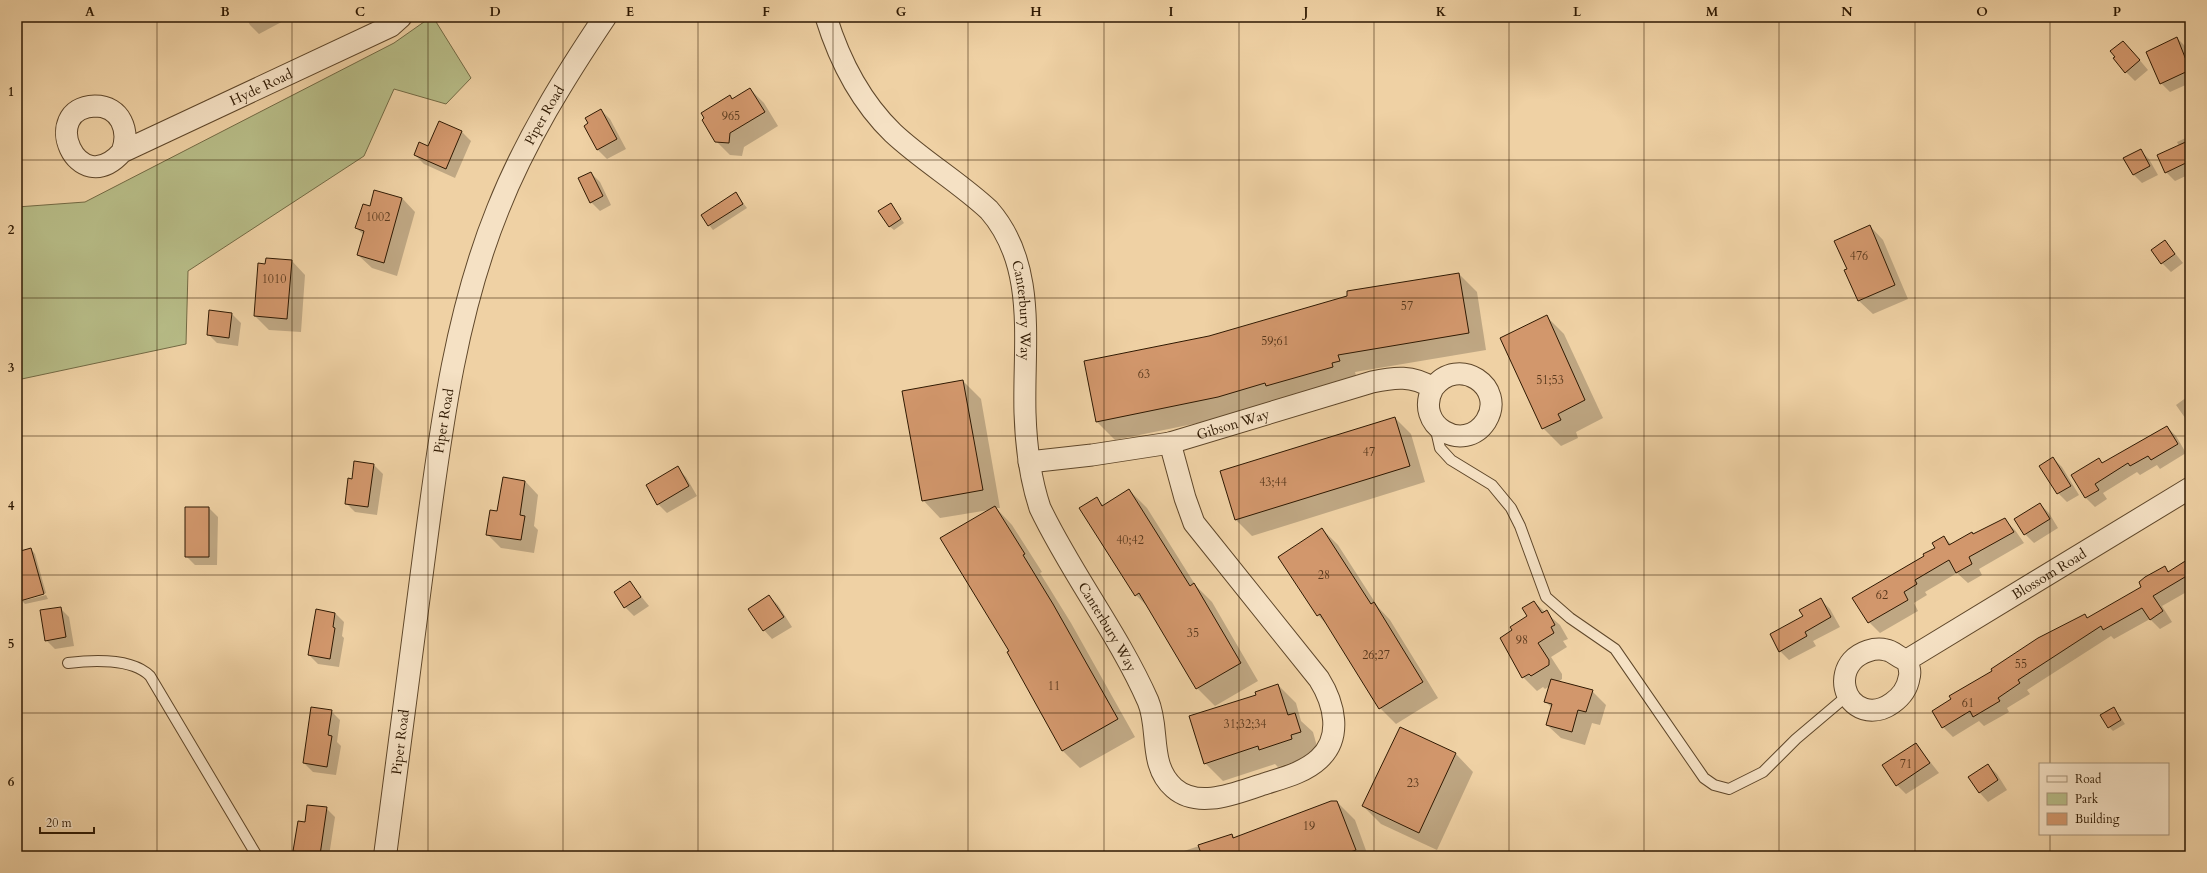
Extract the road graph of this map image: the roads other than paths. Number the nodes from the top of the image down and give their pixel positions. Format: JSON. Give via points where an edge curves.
{"nodes":[{"id":1,"x":401,"y":17,"type":"edge"},
{"id":2,"x":605,"y":17,"type":"edge"},
{"id":3,"x":826,"y":17,"type":"edge"},
{"id":4,"x":122,"y":152,"type":"dead end"},
{"id":5,"x":1433,"y":388,"type":"junction"},
{"id":6,"x":1434,"y":424,"type":"junction"},
{"id":7,"x":1170,"y":442,"type":"junction"},
{"id":8,"x":1029,"y":462,"type":"junction"},
{"id":9,"x":2190,"y":488,"type":"edge"},
{"id":10,"x":1907,"y":660,"type":"junction"},
{"id":11,"x":68,"y":663,"type":"dead end"},
{"id":12,"x":1848,"y":695,"type":"junction"},
{"id":13,"x":257,"y":856,"type":"edge"},
{"id":14,"x":385,"y":856,"type":"edge"}],
"edges":[{"from":1,"to":4,"type":"street","name":"Hyde Road","via":[[391,26]]},
{"from":2,"to":14,"type":"street","name":"Piper Road","via":[[550,105],[509,183],[487,239],[462,320],[436,474]]},
{"from":3,"to":8,"type":"street","name":"Canterbury Way","via":[[860,92],[876,114],[902,141],[989,210],[1000,223],[1012,245],[1018,259],[1024,293],[1025,412]]},
{"from":5,"to":6,"type":"street","via":[[1428,407]]},
{"from":5,"to":6,"type":"street","via":[[1444,377],[1464,374],[1482,383],[1491,402],[1485,422],[1478,430],[1469,434],[1449,434]]},
{"from":5,"to":7,"type":"street","name":"Gibson Way","via":[[1408,378],[1379,380]]},
{"from":6,"to":12,"type":"lane","via":[[1440,448],[1451,460],[1492,485],[1510,508],[1520,526],[1546,597],[1570,618],[1615,649],[1704,778],[1714,785],[1728,789],[1763,772],[1796,738]]},
{"from":7,"to":8,"type":"street","name":"Gibson Way"},
{"from":7,"to":8,"type":"street","name":"Canterbury Way","via":[[1194,523],[1319,679],[1327,692],[1334,713],[1332,738],[1319,760],[1296,773],[1215,797],[1200,798],[1181,793],[1162,772],[1155,748],[1153,720],[1148,702],[1131,666],[1044,517],[1034,491]]},
{"from":9,"to":10,"type":"street","name":"Blossom Road"},
{"from":10,"to":12,"type":"street","via":[[1886,650],[1864,652],[1855,658],[1846,670],[1844,683]]},
{"from":10,"to":12,"type":"street","via":[[1909,680],[1903,693],[1892,704],[1878,709],[1863,708]]},
{"from":11,"to":13,"type":"lane","via":[[89,661],[136,665],[150,676]]}]}
